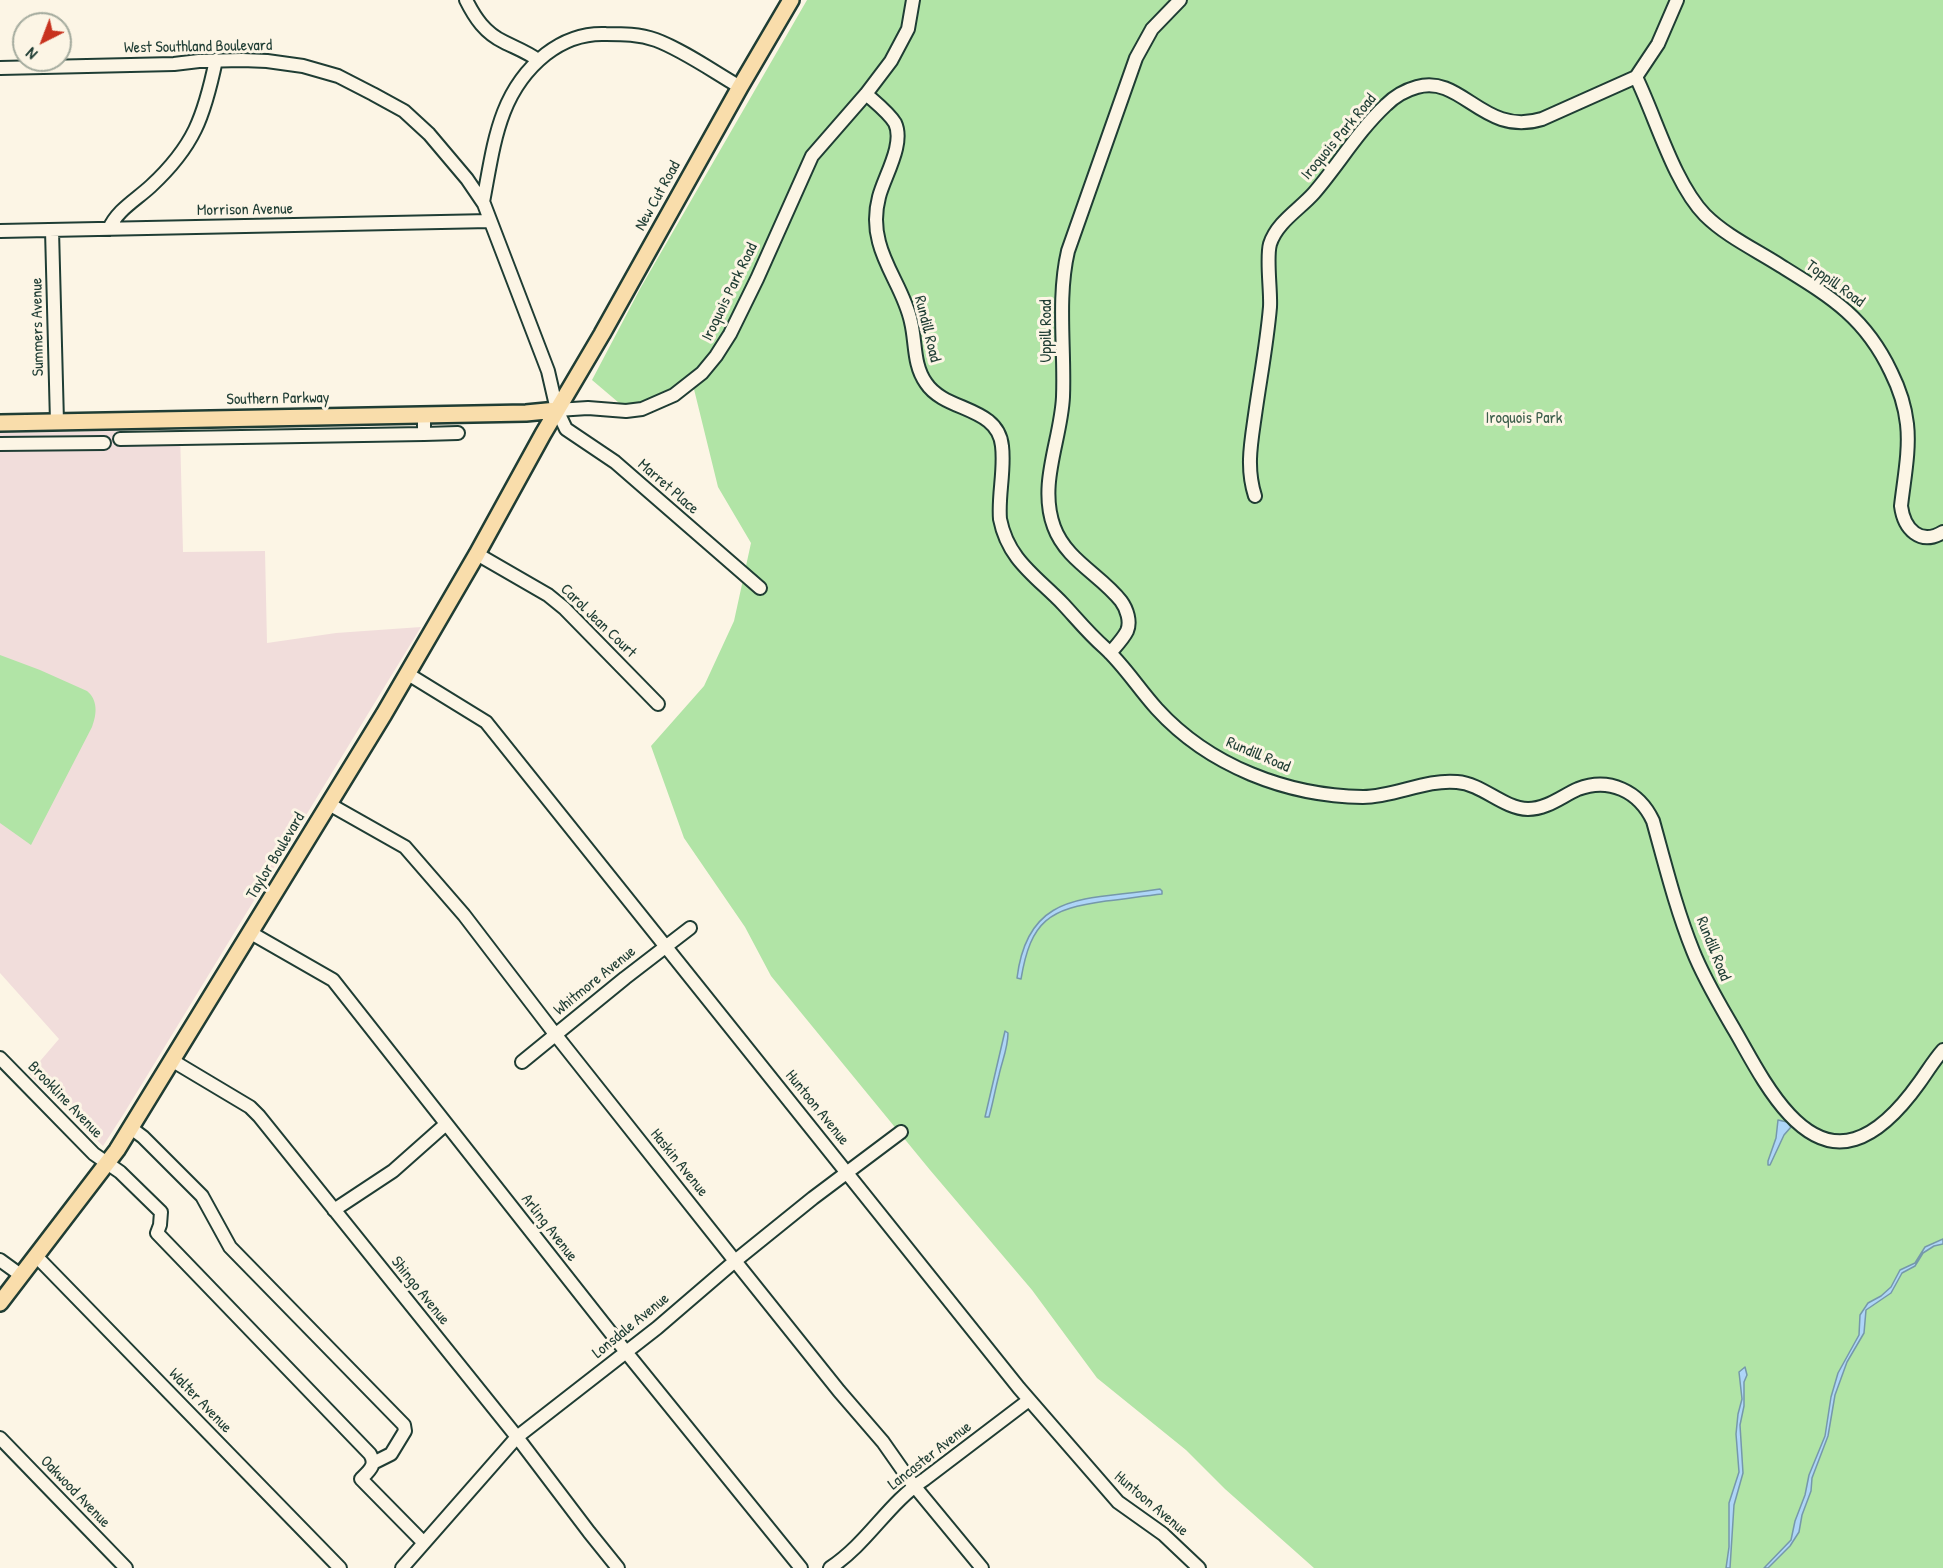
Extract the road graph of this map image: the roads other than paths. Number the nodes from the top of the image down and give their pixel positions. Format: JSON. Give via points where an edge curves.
{"nodes":[{"id":1,"x":466,"y":0,"type":"edge"},
{"id":2,"x":791,"y":0,"type":"edge"},
{"id":3,"x":913,"y":0,"type":"edge"},
{"id":4,"x":1180,"y":0,"type":"edge"},
{"id":5,"x":1677,"y":0,"type":"edge"},
{"id":6,"x":216,"y":60,"type":"junction"},
{"id":7,"x":538,"y":60,"type":"junction"},
{"id":8,"x":0,"y":68,"type":"edge"},
{"id":9,"x":1636,"y":77,"type":"junction"},
{"id":10,"x":740,"y":87,"type":"junction"},
{"id":11,"x":866,"y":94,"type":"junction"},
{"id":12,"x":483,"y":202,"type":"junction"},
{"id":13,"x":490,"y":221,"type":"junction"},
{"id":14,"x":109,"y":229,"type":"junction"},
{"id":15,"x":52,"y":230,"type":"junction"},
{"id":16,"x":0,"y":231,"type":"edge"},
{"id":17,"x":557,"y":410,"type":"junction"},
{"id":18,"x":424,"y":414,"type":"junction"},
{"id":19,"x":146,"y":420,"type":"junction"},
{"id":20,"x":57,"y":422,"type":"junction"},
{"id":21,"x":0,"y":423,"type":"edge"},
{"id":22,"x":458,"y":433,"type":"dead end"},
{"id":23,"x":424,"y":434,"type":"junction"},
{"id":24,"x":120,"y":439,"type":"dead end"},
{"id":25,"x":147,"y":440,"type":"junction"},
{"id":26,"x":104,"y":443,"type":"dead end"},
{"id":27,"x":0,"y":444,"type":"edge"},
{"id":28,"x":1255,"y":496,"type":"dead end"},
{"id":29,"x":1943,"y":532,"type":"edge"},
{"id":30,"x":477,"y":554,"type":"junction"},
{"id":31,"x":760,"y":588,"type":"dead end"},
{"id":32,"x":1110,"y":652,"type":"junction"},
{"id":33,"x":408,"y":674,"type":"junction"},
{"id":34,"x":658,"y":704,"type":"dead end"},
{"id":35,"x":329,"y":804,"type":"junction"},
{"id":36,"x":690,"y":928,"type":"dead end"},
{"id":37,"x":251,"y":933,"type":"junction"},
{"id":38,"x":667,"y":946,"type":"junction"},
{"id":39,"x":555,"y":1034,"type":"junction"},
{"id":40,"x":1943,"y":1050,"type":"edge"},
{"id":41,"x":0,"y":1058,"type":"edge"},
{"id":42,"x":173,"y":1061,"type":"junction"},
{"id":43,"x":522,"y":1062,"type":"dead end"},
{"id":44,"x":446,"y":1124,"type":"junction"},
{"id":45,"x":131,"y":1128,"type":"junction"},
{"id":46,"x":901,"y":1132,"type":"dead end"},
{"id":47,"x":108,"y":1163,"type":"junction"},
{"id":48,"x":847,"y":1173,"type":"junction"},
{"id":49,"x":334,"y":1210,"type":"junction"},
{"id":50,"x":37,"y":1257,"type":"junction"},
{"id":51,"x":0,"y":1260,"type":"edge"},
{"id":52,"x":735,"y":1261,"type":"junction"},
{"id":53,"x":22,"y":1276,"type":"junction"},
{"id":54,"x":0,"y":1303,"type":"edge"},
{"id":55,"x":626,"y":1352,"type":"junction"},
{"id":56,"x":1029,"y":1400,"type":"junction"},
{"id":57,"x":517,"y":1437,"type":"junction"},
{"id":58,"x":0,"y":1438,"type":"edge"},
{"id":59,"x":373,"y":1463,"type":"junction"},
{"id":60,"x":915,"y":1486,"type":"junction"},
{"id":61,"x":424,"y":1543,"type":"junction"},
{"id":62,"x":126,"y":1568,"type":"edge"},
{"id":63,"x":340,"y":1568,"type":"edge"},
{"id":64,"x":402,"y":1568,"type":"edge"},
{"id":65,"x":618,"y":1568,"type":"edge"},
{"id":66,"x":801,"y":1568,"type":"edge"},
{"id":67,"x":830,"y":1568,"type":"edge"},
{"id":68,"x":982,"y":1568,"type":"edge"},
{"id":69,"x":1199,"y":1568,"type":"edge"}],
"edges":[{"from":1,"to":7,"type":"street","via":[[490,34]]},
{"from":2,"to":10,"type":"main road","name":"New Cut Road"},
{"from":3,"to":11,"type":"street","via":[[904,38]]},
{"from":4,"to":32,"type":"street","name":"Uppill Road","via":[[1140,47],[1068,251],[1063,283],[1063,399],[1049,482],[1049,505],[1060,539],[1125,607],[1127,630]]},
{"from":5,"to":9,"type":"street","via":[[1658,44]]},
{"from":6,"to":8,"type":"street","name":"West Southland Boulevard"},
{"from":6,"to":12,"type":"street","name":"West Southland Boulevard","via":[[303,66],[338,76],[373,94],[404,111],[429,134]]},
{"from":6,"to":14,"type":"street","via":[[208,98],[190,141],[170,168],[117,215]]},
{"from":7,"to":10,"type":"street","via":[[582,35],[633,34],[665,44]]},
{"from":7,"to":12,"type":"street","via":[[520,78],[506,106]]},
{"from":9,"to":28,"type":"street","name":"Iroquois Park Road","via":[[1526,123],[1489,115],[1454,92],[1429,85],[1412,88],[1388,103],[1370,121],[1313,194],[1276,232],[1270,245],[1269,308],[1248,461]]},
{"from":9,"to":29,"type":"street","name":"Toppill Road","via":[[1664,144],[1697,206],[1724,230],[1822,291],[1874,340],[1905,410],[1908,434],[1902,516],[1916,534],[1928,537]]},
{"from":10,"to":17,"type":"main road","name":"New Cut Road"},
{"from":11,"to":17,"type":"street","name":"Iroquois Park Road","via":[[812,156],[730,333],[702,373],[674,395],[642,409]]},
{"from":11,"to":32,"type":"street","name":"Rundill Road","via":[[887,113],[896,128],[896,146],[878,199],[877,233],[908,308],[922,377],[938,396],[986,418],[997,430],[1003,448],[1000,519],[1010,549],[1085,631]]},
{"from":12,"to":13,"type":"street","name":"West Southland Boulevard"},
{"from":13,"to":14,"type":"street","name":"Morrison Avenue"},
{"from":13,"to":17,"type":"street","name":"West Southland Boulevard","via":[[548,371]]},
{"from":14,"to":15,"type":"street","name":"Morrison Avenue"},
{"from":15,"to":16,"type":"street","name":"Morrison Avenue"},
{"from":15,"to":20,"type":"street","name":"Summers Avenue"},
{"from":17,"to":18,"type":"main road","name":"Southern Parkway","via":[[526,414]]},
{"from":17,"to":30,"type":"main road","name":"Taylor Boulevard"},
{"from":17,"to":31,"type":"street","name":"Marret Place","via":[[566,429],[615,462]]},
{"from":18,"to":19,"type":"main road","name":"Southern Parkway"},
{"from":18,"to":23,"type":"street"},
{"from":19,"to":20,"type":"main road","name":"Southern Parkway"},
{"from":19,"to":25,"type":"street"},
{"from":20,"to":21,"type":"main road","name":"Southern Parkway"},
{"from":22,"to":23,"type":"street"},
{"from":23,"to":25,"type":"street"},
{"from":24,"to":25,"type":"street"},
{"from":26,"to":27,"type":"street"},
{"from":30,"to":33,"type":"main road","name":"Taylor Boulevard"},
{"from":30,"to":34,"type":"street","name":"Carol Jean Court","via":[[564,608]]},
{"from":32,"to":40,"type":"street","name":"Rundill Road","via":[[1170,722],[1211,753],[1243,771],[1307,792],[1370,797],[1456,782],[1528,809],[1545,806],[1588,786],[1612,786],[1631,794],[1653,820],[1692,950],[1711,990],[1778,1102],[1812,1133],[1840,1141],[1858,1138],[1874,1129],[1907,1098]]},
{"from":33,"to":35,"type":"main road","name":"Taylor Boulevard"},
{"from":33,"to":38,"type":"street","name":"Huntoon Avenue","via":[[486,722]]},
{"from":35,"to":37,"type":"main road","name":"Taylor Boulevard"},
{"from":35,"to":39,"type":"street","name":"Haskin Avenue","via":[[409,851],[464,915]]},
{"from":36,"to":38,"type":"street","name":"Whitmore Avenue"},
{"from":37,"to":42,"type":"main road","name":"Taylor Boulevard"},
{"from":37,"to":44,"type":"street","name":"Arling Avenue","via":[[333,980]]},
{"from":38,"to":39,"type":"street","name":"Whitmore Avenue"},
{"from":38,"to":48,"type":"street","name":"Huntoon Avenue"},
{"from":39,"to":43,"type":"street","name":"Whitmore Avenue"},
{"from":39,"to":52,"type":"street","name":"Haskin Avenue"},
{"from":41,"to":47,"type":"street","name":"Brookline Avenue","via":[[94,1154]]},
{"from":42,"to":45,"type":"main road","name":"Taylor Boulevard"},
{"from":42,"to":49,"type":"street","name":"Shingo Avenue","via":[[250,1107]]},
{"from":44,"to":49,"type":"street","via":[[393,1171]]},
{"from":44,"to":55,"type":"street","name":"Arling Avenue"},
{"from":45,"to":47,"type":"main road","name":"Taylor Boulevard"},
{"from":45,"to":59,"type":"street","via":[[202,1196],[230,1247],[404,1425],[405,1431],[391,1454]]},
{"from":46,"to":48,"type":"street","name":"Lonsdale Avenue"},
{"from":47,"to":50,"type":"main road","name":"Taylor Boulevard"},
{"from":47,"to":59,"type":"street","name":"Brookline Avenue","via":[[161,1212],[158,1233],[163,1239],[370,1454]]},
{"from":48,"to":52,"type":"street","name":"Lonsdale Avenue"},
{"from":48,"to":56,"type":"street","name":"Huntoon Avenue"},
{"from":49,"to":57,"type":"street","name":"Shingo Avenue"},
{"from":50,"to":53,"type":"main road","name":"Taylor Boulevard"},
{"from":50,"to":63,"type":"street","name":"Walter Avenue"},
{"from":51,"to":53,"type":"street"},
{"from":52,"to":55,"type":"street","name":"Lonsdale Avenue"},
{"from":52,"to":60,"type":"street","name":"Haskin Avenue"},
{"from":53,"to":54,"type":"main road","name":"Taylor Boulevard"},
{"from":55,"to":57,"type":"street","name":"Lonsdale Avenue"},
{"from":55,"to":66,"type":"street","name":"Arling Avenue"},
{"from":56,"to":60,"type":"street","name":"Lancaster Avenue"},
{"from":56,"to":69,"type":"street","name":"Huntoon Avenue","via":[[1118,1503],[1163,1534]]},
{"from":57,"to":61,"type":"street","name":"Lonsdale Avenue"},
{"from":57,"to":65,"type":"street","name":"Shingo Avenue"},
{"from":58,"to":62,"type":"street","name":"Oakwood Avenue"},
{"from":59,"to":61,"type":"street","via":[[362,1479]]},
{"from":60,"to":67,"type":"street","name":"Lancaster Avenue","via":[[848,1556]]},
{"from":60,"to":68,"type":"street","name":"Haskin Avenue"},
{"from":61,"to":64,"type":"street","name":"Lonsdale Avenue"}]}
